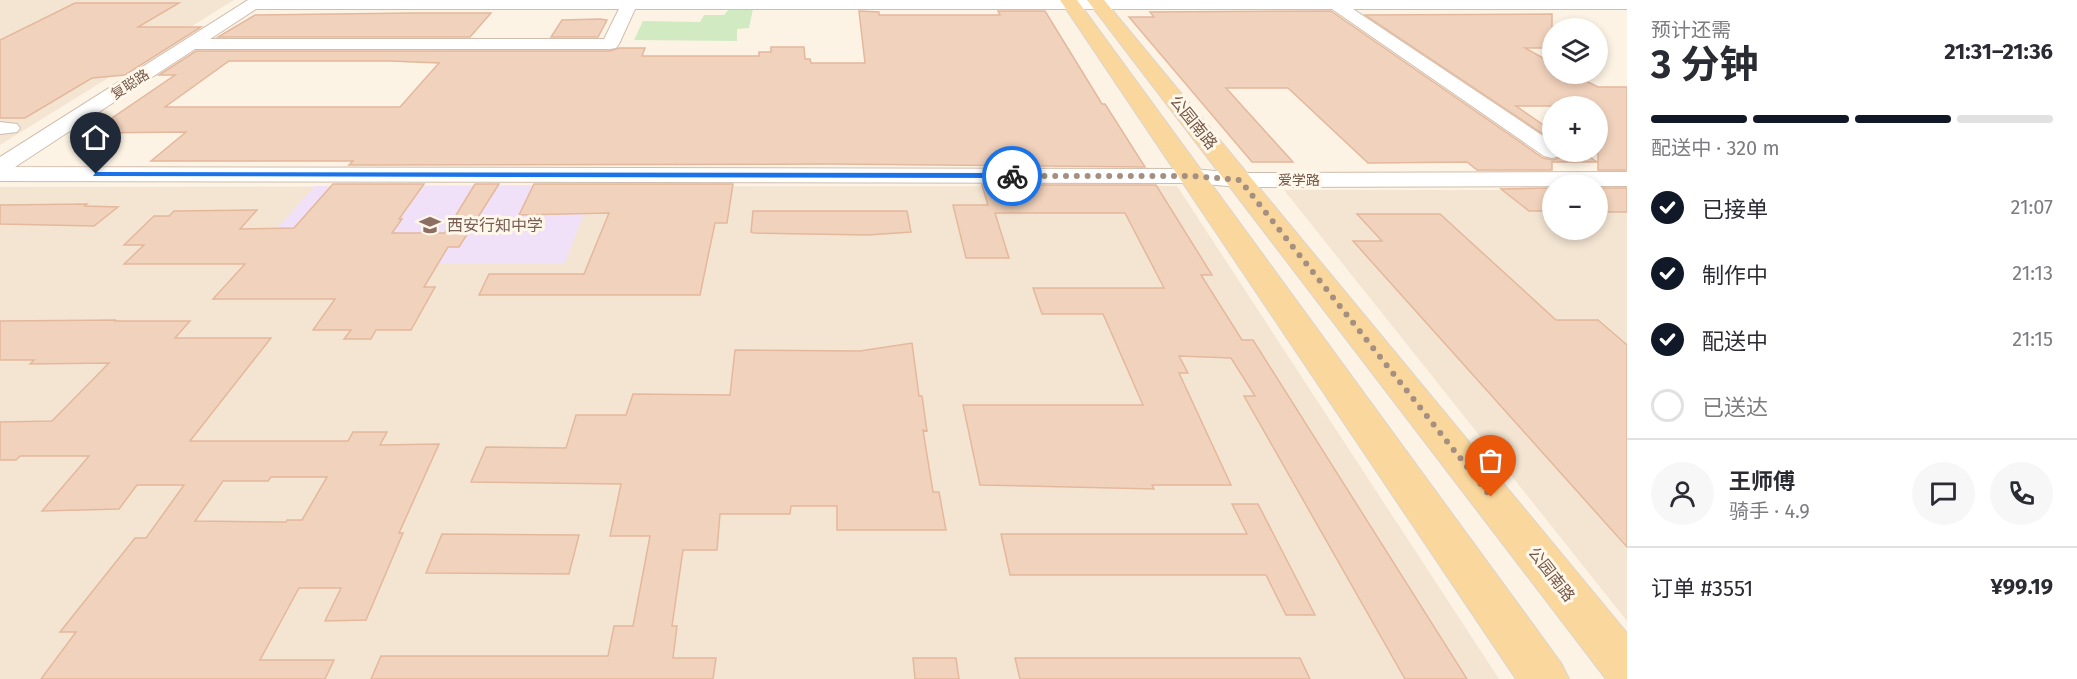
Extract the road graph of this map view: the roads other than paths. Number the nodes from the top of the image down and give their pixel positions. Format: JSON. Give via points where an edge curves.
{"nodes":[{"id":1,"x":256,"y":2,"type":"edge"},
{"id":2,"x":461,"y":2,"type":"edge"},
{"id":3,"x":835,"y":2,"type":"edge"},
{"id":4,"x":1083,"y":2,"type":"edge"},
{"id":5,"x":629,"y":4,"type":"junction"},
{"id":6,"x":1336,"y":4,"type":"junction"},
{"id":7,"x":1627,"y":4,"type":"edge"},
{"id":8,"x":192,"y":44,"type":"junction"},
{"id":9,"x":1542,"y":144,"type":"edge"},
{"id":10,"x":1569,"y":162,"type":"edge"},
{"id":11,"x":0,"y":167,"type":"edge"},
{"id":12,"x":0,"y":174,"type":"edge"},
{"id":13,"x":1586,"y":174,"type":"edge"},
{"id":14,"x":1192,"y":176,"type":"junction"},
{"id":15,"x":1542,"y":179,"type":"edge"},
{"id":16,"x":1608,"y":179,"type":"edge"},
{"id":17,"x":1627,"y":179,"type":"edge"},
{"id":18,"x":1240,"y":180,"type":"junction"},
{"id":19,"x":1619,"y":656,"type":"edge"},
{"id":20,"x":1544,"y":679,"type":"edge"}],
"edges":[{"from":1,"to":2,"type":"street"},
{"from":1,"to":8,"type":"street","name":"复聪路"},
{"from":2,"to":5,"type":"street"},
{"from":3,"to":4,"type":"street"},
{"from":3,"to":5,"type":"street"},
{"from":4,"to":6,"type":"street"},
{"from":4,"to":14,"type":"main road","name":"公园南路"},
{"from":4,"to":18,"type":"main road","name":"公园南路"},
{"from":5,"to":8,"type":"street","via":[[610,44]]},
{"from":6,"to":7,"type":"street"},
{"from":6,"to":9,"type":"street"},
{"from":8,"to":11,"type":"street","name":"复聪路"},
{"from":10,"to":13,"type":"street"},
{"from":12,"to":14,"type":"street","name":"爱学路"},
{"from":14,"to":18,"type":"street","name":"爱学路"},
{"from":14,"to":20,"type":"main road","name":"公园南路"},
{"from":15,"to":18,"type":"street","name":"爱学路"},
{"from":16,"to":17,"type":"street","name":"爱学路"},
{"from":18,"to":19,"type":"main road","name":"公园南路"}]}
